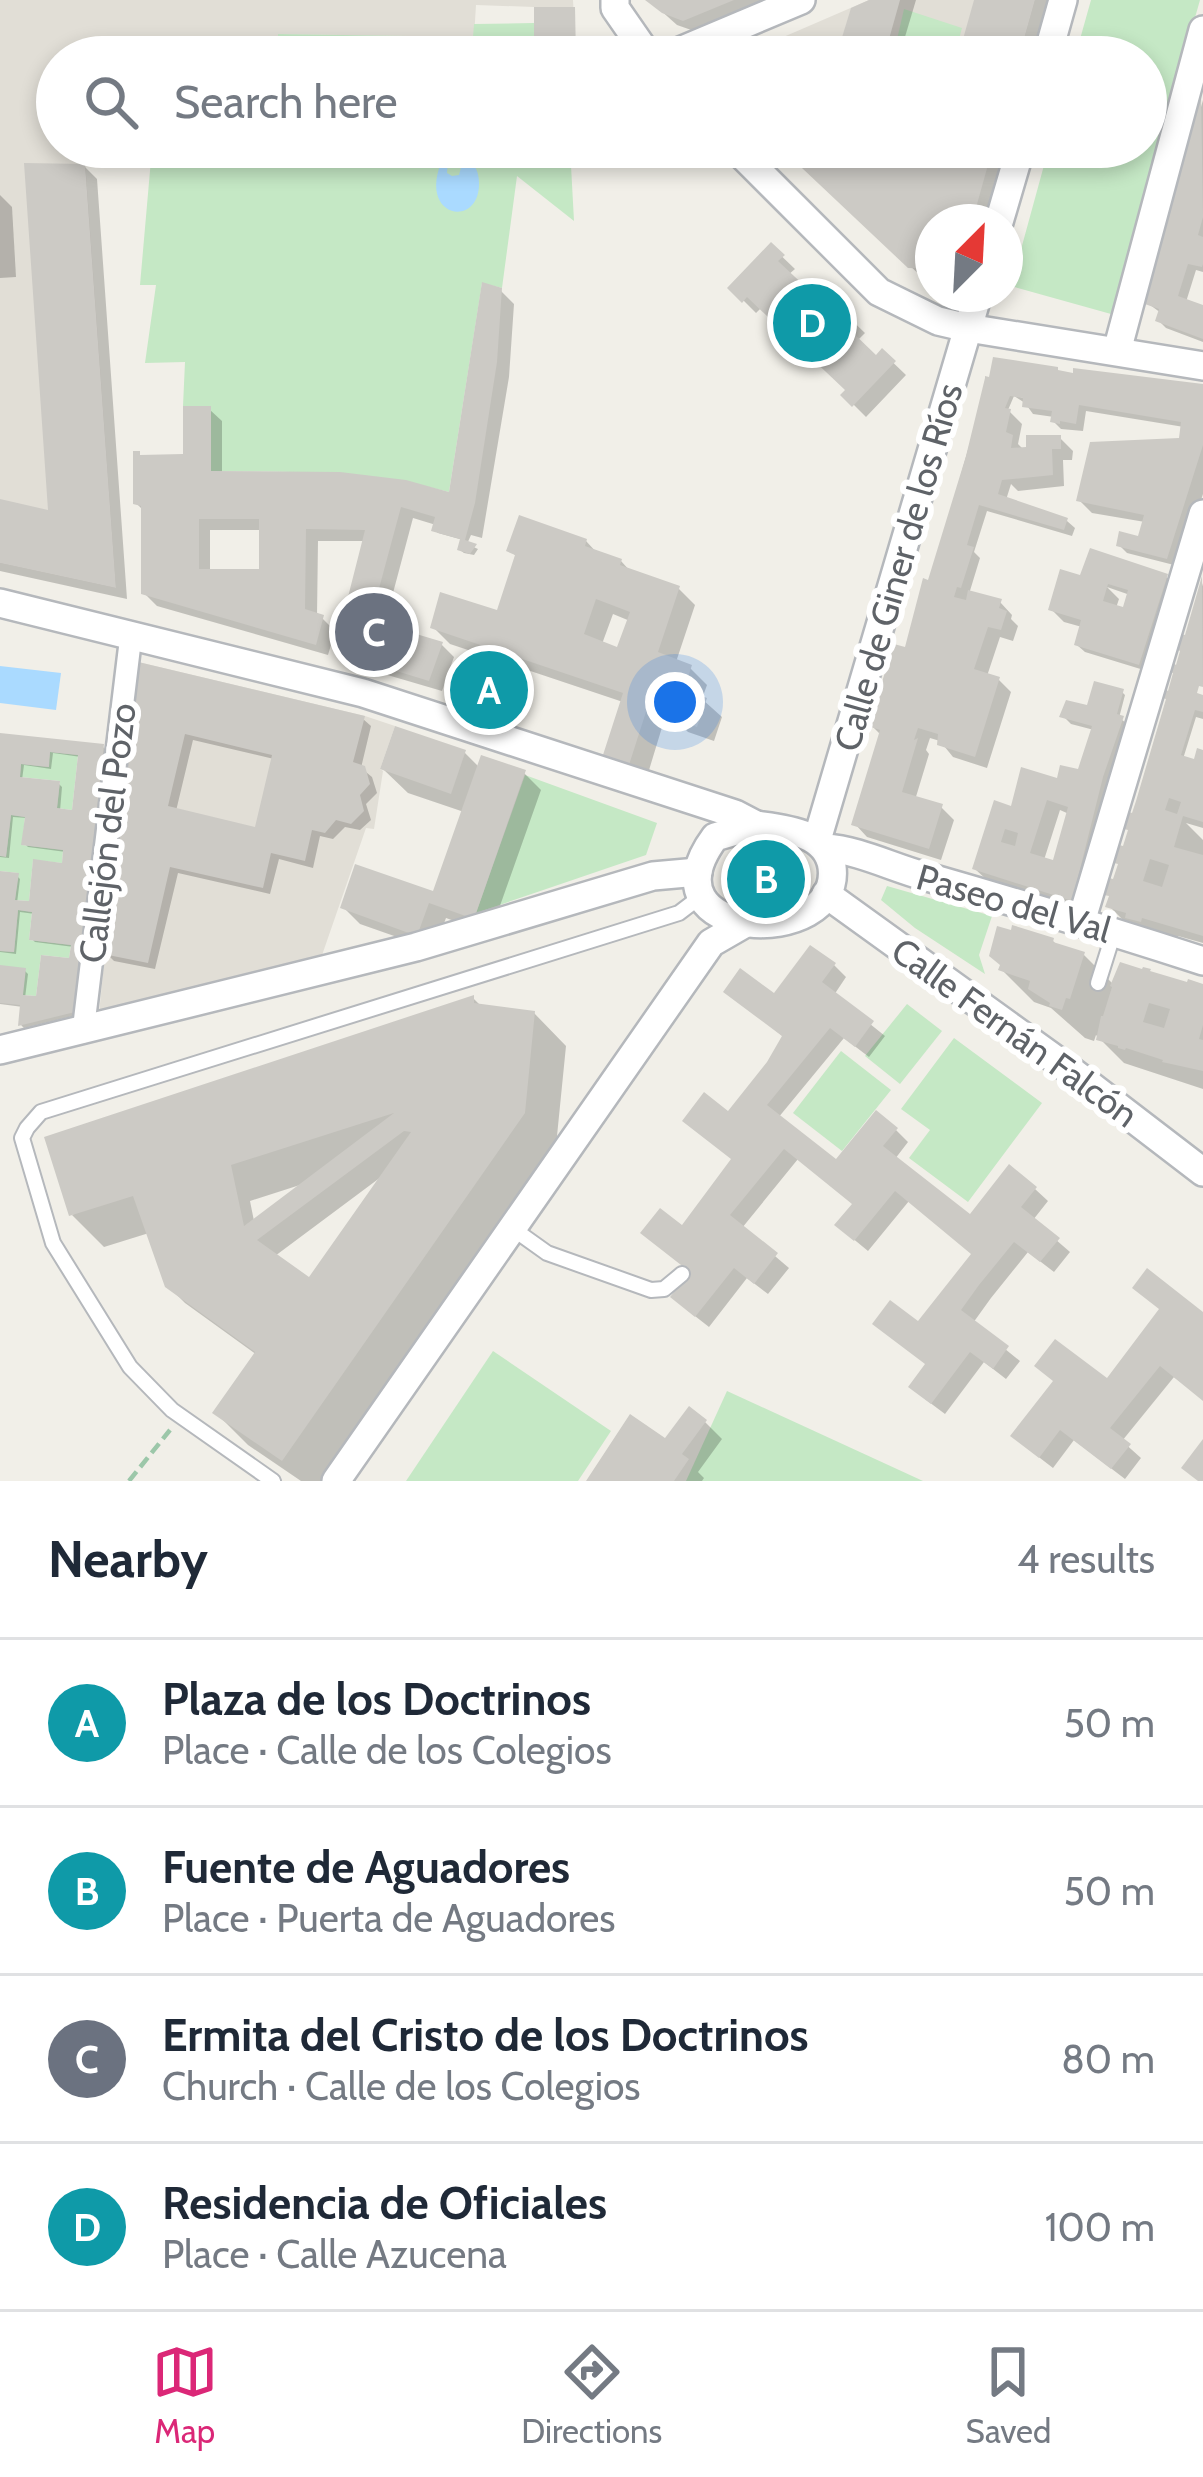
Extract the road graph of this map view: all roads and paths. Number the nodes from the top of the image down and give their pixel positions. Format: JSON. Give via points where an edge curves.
{"nodes":[{"id":1,"x":615,"y":0,"type":"edge"},
{"id":2,"x":802,"y":0,"type":"edge"},
{"id":3,"x":1063,"y":0,"type":"edge"},
{"id":4,"x":1203,"y":30,"type":"edge"},
{"id":5,"x":633,"y":36,"type":"edge"},
{"id":6,"x":716,"y":36,"type":"edge"},
{"id":7,"x":1053,"y":36,"type":"edge"},
{"id":8,"x":1167,"y":164,"type":"edge"},
{"id":9,"x":755,"y":168,"type":"edge"},
{"id":10,"x":1015,"y":168,"type":"edge"},
{"id":11,"x":1166,"y":168,"type":"edge"},
{"id":12,"x":1004,"y":204,"type":"edge"},
{"id":13,"x":973,"y":312,"type":"edge"},
{"id":14,"x":968,"y":328,"type":"junction"},
{"id":15,"x":1117,"y":351,"type":"junction"},
{"id":16,"x":1203,"y":366,"type":"edge"},
{"id":17,"x":1203,"y":514,"type":"edge"},
{"id":18,"x":0,"y":603,"type":"edge"},
{"id":19,"x":131,"y":635,"type":"junction"},
{"id":20,"x":756,"y":825,"type":"junction"},
{"id":21,"x":821,"y":844,"type":"junction"},
{"id":22,"x":911,"y":873,"type":"junction"},
{"id":23,"x":829,"y":886,"type":"junction"},
{"id":24,"x":703,"y":894,"type":"junction"},
{"id":25,"x":1081,"y":922,"type":"junction"},
{"id":26,"x":744,"y":924,"type":"junction"},
{"id":27,"x":1114,"y":932,"type":"junction"},
{"id":28,"x":711,"y":943,"type":"junction"},
{"id":29,"x":1203,"y":961,"type":"edge"},
{"id":30,"x":1098,"y":983,"type":"dead end"},
{"id":31,"x":83,"y":1032,"type":"junction"},
{"id":32,"x":0,"y":1050,"type":"edge"},
{"id":33,"x":1203,"y":1172,"type":"edge"},
{"id":34,"x":512,"y":1228,"type":"junction"},
{"id":35,"x":682,"y":1274,"type":"dead end"},
{"id":36,"x":182,"y":1417,"type":"junction"},
{"id":37,"x":338,"y":1479,"type":"edge"},
{"id":38,"x":129,"y":1481,"type":"edge"},
{"id":39,"x":273,"y":1481,"type":"edge"}],
"edges":[{"from":1,"to":5,"type":"street"},
{"from":2,"to":6,"type":"street"},
{"from":3,"to":7,"type":"street"},
{"from":4,"to":8,"type":"street"},
{"from":9,"to":14,"type":"street","via":[[879,292]]},
{"from":10,"to":12,"type":"street"},
{"from":11,"to":15,"type":"street"},
{"from":13,"to":14,"type":"street","name":"Calle de Giner de los Ríos"},
{"from":14,"to":15,"type":"street"},
{"from":14,"to":21,"type":"street","name":"Calle de Giner de los Ríos"},
{"from":15,"to":16,"type":"street"},
{"from":17,"to":25,"type":"street"},
{"from":18,"to":19,"type":"street"},
{"from":19,"to":20,"type":"street","via":[[363,693]]},
{"from":19,"to":31,"type":"street","name":"Callejón del Pozo"},
{"from":20,"to":21,"type":"street"},
{"from":20,"to":24,"type":"street","via":[[716,838],[702,859]]},
{"from":21,"to":22,"type":"street","name":"Paseo del Val"},
{"from":21,"to":23,"type":"street","via":[[831,860]]},
{"from":22,"to":23,"type":"street","via":[[866,870]]},
{"from":22,"to":25,"type":"street","name":"Paseo del Val"},
{"from":23,"to":26,"type":"street","via":[[813,910],[793,919]]},
{"from":23,"to":33,"type":"street","name":"Calle Fernán Falcón"},
{"from":24,"to":26,"type":"street"},
{"from":24,"to":28,"type":"street"},
{"from":24,"to":31,"type":"street","via":[[653,876]]},
{"from":24,"to":36,"type":"lane","via":[[679,913],[41,1112],[22,1138],[53,1243],[130,1367]]},
{"from":25,"to":27,"type":"street","name":"Paseo del Val"},
{"from":26,"to":28,"type":"street"},
{"from":27,"to":29,"type":"street","name":"Paseo del Val"},
{"from":27,"to":30,"type":"lane"},
{"from":28,"to":34,"type":"street"},
{"from":31,"to":32,"type":"street"},
{"from":34,"to":35,"type":"lane","via":[[547,1253],[651,1290]]},
{"from":34,"to":37,"type":"street"},
{"from":36,"to":38,"type":"path"},
{"from":36,"to":39,"type":"lane"}]}
